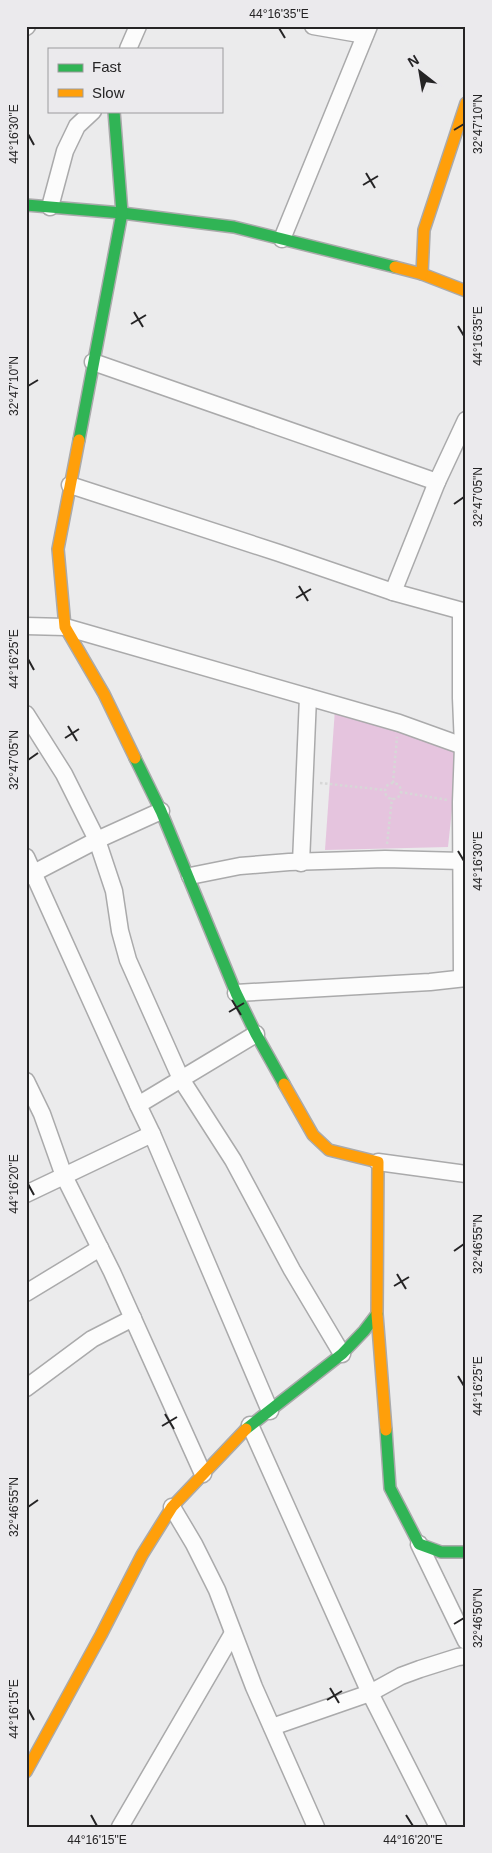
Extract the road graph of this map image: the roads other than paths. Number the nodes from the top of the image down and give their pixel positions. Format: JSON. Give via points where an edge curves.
{"nodes":[{"id":1,"x":138,"y":26,"type":"edge"},
{"id":2,"x":313,"y":26,"type":"edge"},
{"id":3,"x":367,"y":31,"type":"edge"},
{"id":4,"x":128,"y":48,"type":"edge"},
{"id":5,"x":466,"y":103,"type":"edge"},
{"id":6,"x":92,"y":112,"type":"edge"},
{"id":7,"x":114,"y":112,"type":"edge"},
{"id":8,"x":26,"y":206,"type":"edge"},
{"id":9,"x":50,"y":207,"type":"junction"},
{"id":10,"x":122,"y":213,"type":"junction"},
{"id":11,"x":282,"y":239,"type":"junction"},
{"id":12,"x":422,"y":274,"type":"junction"},
{"id":13,"x":466,"y":291,"type":"edge"},
{"id":14,"x":93,"y":362,"type":"junction"},
{"id":15,"x":466,"y":420,"type":"edge"},
{"id":16,"x":438,"y":482,"type":"junction"},
{"id":17,"x":70,"y":485,"type":"junction"},
{"id":18,"x":393,"y":592,"type":"junction"},
{"id":19,"x":463,"y":612,"type":"edge"},
{"id":20,"x":26,"y":626,"type":"edge"},
{"id":21,"x":65,"y":627,"type":"junction"},
{"id":22,"x":308,"y":697,"type":"junction"},
{"id":23,"x":26,"y":714,"type":"edge"},
{"id":24,"x":463,"y":746,"type":"junction"},
{"id":25,"x":161,"y":811,"type":"junction"},
{"id":26,"x":97,"y":840,"type":"junction"},
{"id":27,"x":26,"y":857,"type":"edge"},
{"id":28,"x":462,"y":861,"type":"junction"},
{"id":29,"x":301,"y":863,"type":"junction"},
{"id":30,"x":30,"y":876,"type":"edge"},
{"id":31,"x":190,"y":876,"type":"junction"},
{"id":32,"x":464,"y":978,"type":"edge"},
{"id":33,"x":236,"y":992,"type":"junction"},
{"id":34,"x":256,"y":1034,"type":"junction"},
{"id":35,"x":181,"y":1079,"type":"junction"},
{"id":36,"x":26,"y":1080,"type":"edge"},
{"id":37,"x":138,"y":1105,"type":"junction"},
{"id":38,"x":152,"y":1134,"type":"junction"},
{"id":39,"x":378,"y":1162,"type":"junction"},
{"id":40,"x":466,"y":1174,"type":"edge"},
{"id":41,"x":64,"y":1176,"type":"junction"},
{"id":42,"x":26,"y":1194,"type":"edge"},
{"id":43,"x":100,"y":1248,"type":"junction"},
{"id":44,"x":26,"y":1293,"type":"edge"},
{"id":45,"x":377,"y":1314,"type":"junction"},
{"id":46,"x":133,"y":1318,"type":"junction"},
{"id":47,"x":342,"y":1354,"type":"junction"},
{"id":48,"x":26,"y":1388,"type":"edge"},
{"id":49,"x":270,"y":1411,"type":"junction"},
{"id":50,"x":250,"y":1425,"type":"junction"},
{"id":51,"x":203,"y":1474,"type":"junction"},
{"id":52,"x":172,"y":1507,"type":"junction"},
{"id":53,"x":419,"y":1544,"type":"junction"},
{"id":54,"x":466,"y":1552,"type":"edge"},
{"id":55,"x":233,"y":1633,"type":"junction"},
{"id":56,"x":466,"y":1641,"type":"edge"},
{"id":57,"x":463,"y":1660,"type":"edge"},
{"id":58,"x":370,"y":1693,"type":"junction"},
{"id":59,"x":272,"y":1727,"type":"junction"},
{"id":60,"x":28,"y":1764,"type":"edge"},
{"id":61,"x":120,"y":1827,"type":"edge"},
{"id":62,"x":316,"y":1827,"type":"edge"},
{"id":63,"x":438,"y":1827,"type":"edge"}],
"edges":[{"from":1,"to":4,"type":"street"},
{"from":2,"to":3,"type":"street"},
{"from":3,"to":11,"type":"street"},
{"from":5,"to":12,"type":"street","via":[[424,230]]},
{"from":6,"to":9,"type":"street","via":[[77,126],[65,151]]},
{"from":7,"to":10,"type":"street"},
{"from":8,"to":9,"type":"street"},
{"from":9,"to":10,"type":"street"},
{"from":10,"to":11,"type":"street","via":[[234,227]]},
{"from":10,"to":14,"type":"street"},
{"from":11,"to":12,"type":"street"},
{"from":12,"to":13,"type":"street"},
{"from":14,"to":16,"type":"street"},
{"from":14,"to":17,"type":"street"},
{"from":15,"to":16,"type":"street"},
{"from":16,"to":18,"type":"street"},
{"from":17,"to":18,"type":"street"},
{"from":17,"to":21,"type":"street","via":[[58,549]]},
{"from":18,"to":19,"type":"street"},
{"from":19,"to":24,"type":"street","via":[[460,698]]},
{"from":20,"to":21,"type":"street"},
{"from":21,"to":22,"type":"street"},
{"from":21,"to":25,"type":"street","via":[[104,694]]},
{"from":22,"to":24,"type":"street"},
{"from":22,"to":29,"type":"street"},
{"from":23,"to":26,"type":"street","via":[[64,774]]},
{"from":24,"to":28,"type":"street"},
{"from":25,"to":26,"type":"street"},
{"from":25,"to":31,"type":"street"},
{"from":26,"to":30,"type":"street"},
{"from":26,"to":35,"type":"street","via":[[114,891],[128,960]]},
{"from":27,"to":30,"type":"street"},
{"from":28,"to":29,"type":"street","via":[[385,859]]},
{"from":28,"to":32,"type":"street"},
{"from":29,"to":31,"type":"street","via":[[240,866]]},
{"from":30,"to":37,"type":"street"},
{"from":31,"to":33,"type":"street"},
{"from":32,"to":33,"type":"street"},
{"from":33,"to":34,"type":"street"},
{"from":34,"to":35,"type":"street"},
{"from":34,"to":39,"type":"street","via":[[313,1135],[329,1150]]},
{"from":35,"to":37,"type":"street"},
{"from":35,"to":47,"type":"street","via":[[233,1160]]},
{"from":36,"to":41,"type":"street"},
{"from":37,"to":38,"type":"street"},
{"from":38,"to":41,"type":"street"},
{"from":38,"to":49,"type":"street"},
{"from":39,"to":40,"type":"street"},
{"from":39,"to":45,"type":"street"},
{"from":41,"to":42,"type":"street"},
{"from":41,"to":43,"type":"street"},
{"from":43,"to":44,"type":"street"},
{"from":43,"to":46,"type":"street"},
{"from":45,"to":47,"type":"street"},
{"from":45,"to":53,"type":"street","via":[[390,1488]]},
{"from":46,"to":48,"type":"street","via":[[92,1339]]},
{"from":46,"to":51,"type":"street"},
{"from":47,"to":49,"type":"street"},
{"from":49,"to":50,"type":"street"},
{"from":50,"to":51,"type":"street"},
{"from":50,"to":58,"type":"street"},
{"from":51,"to":52,"type":"street"},
{"from":52,"to":55,"type":"street","via":[[217,1590]]},
{"from":52,"to":60,"type":"street","via":[[142,1555]]},
{"from":53,"to":54,"type":"street","via":[[441,1552]]},
{"from":53,"to":56,"type":"street"},
{"from":55,"to":59,"type":"street"},
{"from":55,"to":61,"type":"street"},
{"from":57,"to":58,"type":"street","via":[[401,1676]]},
{"from":58,"to":59,"type":"street"},
{"from":58,"to":63,"type":"street"},
{"from":59,"to":62,"type":"street"}]}
